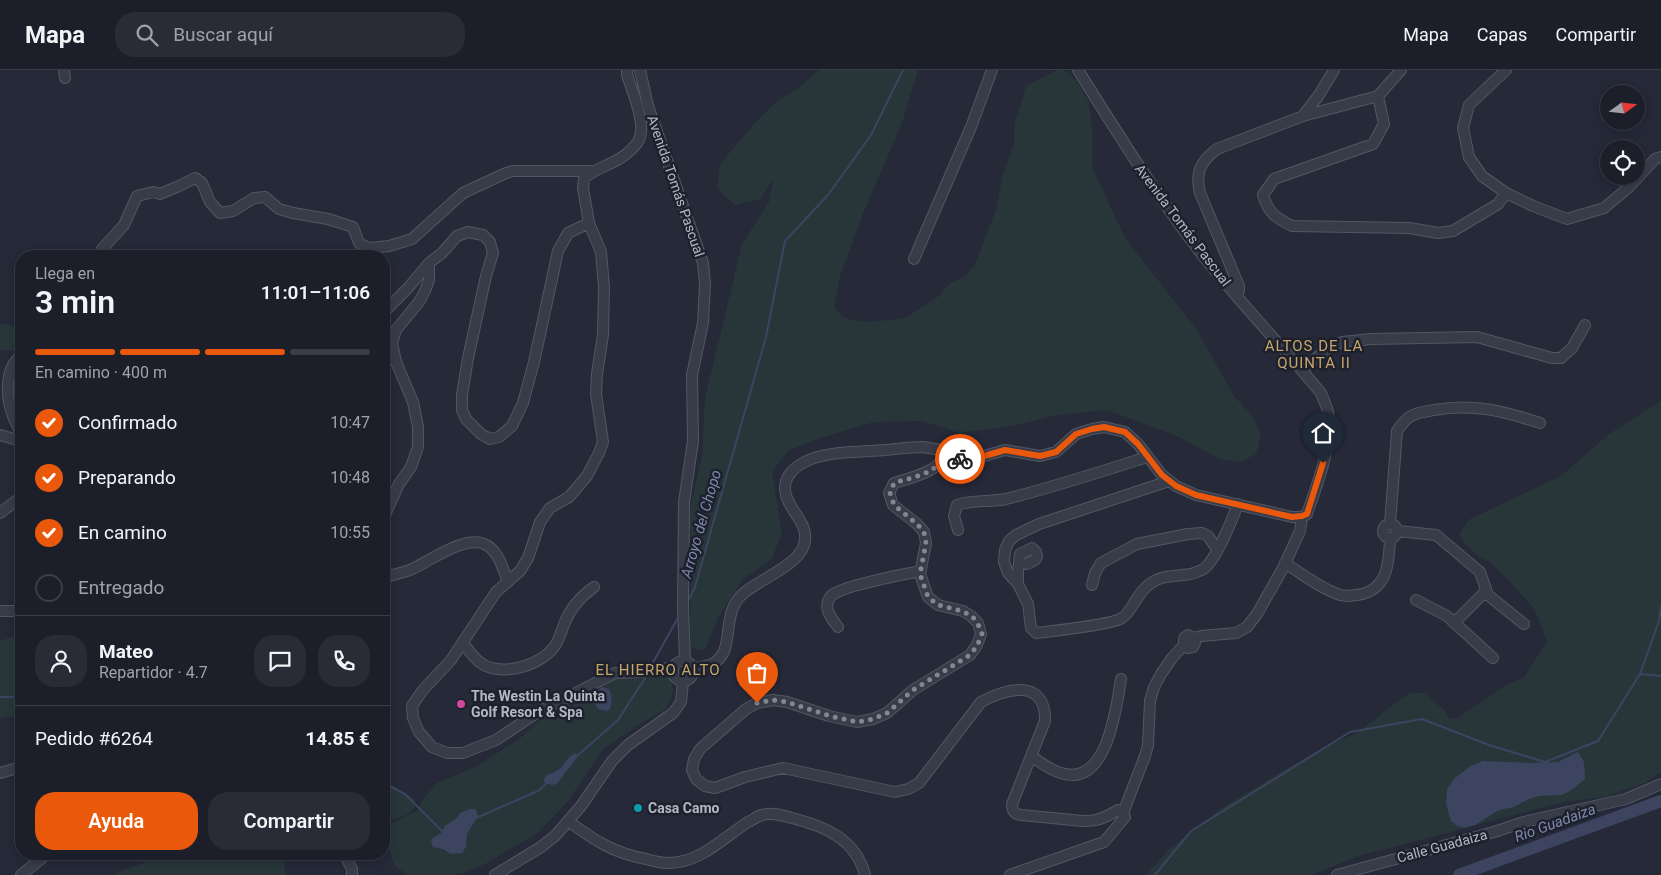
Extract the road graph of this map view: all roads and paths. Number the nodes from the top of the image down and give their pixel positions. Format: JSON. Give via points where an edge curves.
{"nodes":[{"id":1,"x":627,"y":70,"type":"edge"},
{"id":2,"x":640,"y":70,"type":"edge"},
{"id":3,"x":992,"y":70,"type":"edge"},
{"id":4,"x":1078,"y":70,"type":"edge"},
{"id":5,"x":1334,"y":70,"type":"edge"},
{"id":6,"x":1401,"y":70,"type":"edge"},
{"id":7,"x":1506,"y":70,"type":"edge"},
{"id":8,"x":1378,"y":96,"type":"junction"},
{"id":9,"x":1303,"y":116,"type":"junction"},
{"id":10,"x":1661,"y":157,"type":"edge"},
{"id":11,"x":592,"y":171,"type":"junction"},
{"id":12,"x":1506,"y":193,"type":"junction"},
{"id":13,"x":589,"y":223,"type":"junction"},
{"id":14,"x":101,"y":250,"type":"edge"},
{"id":15,"x":914,"y":259,"type":"dead end"},
{"id":16,"x":429,"y":263,"type":"junction"},
{"id":17,"x":1237,"y":296,"type":"junction"},
{"id":18,"x":390,"y":306,"type":"edge"},
{"id":19,"x":1586,"y":325,"type":"dead end"},
{"id":20,"x":15,"y":361,"type":"edge"},
{"id":21,"x":1302,"y":370,"type":"junction"},
{"id":22,"x":15,"y":422,"type":"edge"},
{"id":23,"x":1540,"y":423,"type":"dead end"},
{"id":24,"x":0,"y":435,"type":"edge"},
{"id":25,"x":15,"y":439,"type":"edge"},
{"id":26,"x":944,"y":455,"type":"junction"},
{"id":27,"x":1147,"y":457,"type":"junction"},
{"id":28,"x":1170,"y":481,"type":"junction"},
{"id":29,"x":15,"y":502,"type":"edge"},
{"id":30,"x":390,"y":504,"type":"edge"},
{"id":31,"x":1238,"y":504,"type":"junction"},
{"id":32,"x":0,"y":513,"type":"edge"},
{"id":33,"x":1302,"y":516,"type":"junction"},
{"id":34,"x":958,"y":530,"type":"dead end"},
{"id":35,"x":1393,"y":531,"type":"junction"},
{"id":36,"x":1217,"y":550,"type":"junction"},
{"id":37,"x":1285,"y":563,"type":"junction"},
{"id":38,"x":1027,"y":564,"type":"dead end"},
{"id":39,"x":921,"y":571,"type":"junction"},
{"id":40,"x":390,"y":576,"type":"edge"},
{"id":41,"x":508,"y":582,"type":"junction"},
{"id":42,"x":1018,"y":584,"type":"junction"},
{"id":43,"x":1092,"y":585,"type":"dead end"},
{"id":44,"x":594,"y":587,"type":"dead end"},
{"id":45,"x":1486,"y":590,"type":"junction"},
{"id":46,"x":1416,"y":600,"type":"dead end"},
{"id":47,"x":0,"y":611,"type":"edge"},
{"id":48,"x":15,"y":611,"type":"edge"},
{"id":49,"x":1454,"y":623,"type":"junction"},
{"id":50,"x":1524,"y":624,"type":"dead end"},
{"id":51,"x":838,"y":627,"type":"dead end"},
{"id":52,"x":463,"y":643,"type":"junction"},
{"id":53,"x":1493,"y":658,"type":"dead end"},
{"id":54,"x":685,"y":660,"type":"junction"},
{"id":55,"x":694,"y":668,"type":"junction"},
{"id":56,"x":672,"y":670,"type":"junction"},
{"id":57,"x":1121,"y":679,"type":"dead end"},
{"id":58,"x":683,"y":682,"type":"junction"},
{"id":59,"x":1031,"y":756,"type":"junction"},
{"id":60,"x":15,"y":769,"type":"edge"},
{"id":61,"x":0,"y":773,"type":"edge"},
{"id":62,"x":1661,"y":784,"type":"edge"},
{"id":63,"x":1123,"y":813,"type":"junction"},
{"id":64,"x":568,"y":821,"type":"junction"},
{"id":65,"x":39,"y":860,"type":"edge"},
{"id":66,"x":347,"y":860,"type":"edge"},
{"id":67,"x":21,"y":875,"type":"edge"},
{"id":68,"x":352,"y":875,"type":"edge"},
{"id":69,"x":495,"y":875,"type":"edge"},
{"id":70,"x":865,"y":875,"type":"edge"},
{"id":71,"x":1010,"y":875,"type":"edge"},
{"id":72,"x":1337,"y":875,"type":"edge"}],
"edges":[{"from":1,"to":11,"type":"street","via":[[640,122],[640,137],[620,158]]},
{"from":2,"to":54,"type":"street","name":"Avenida Tomás Pascual","via":[[648,106],[703,263],[705,284],[703,323],[692,374],[693,440],[684,502]]},
{"from":3,"to":15,"type":"street","via":[[971,128]]},
{"from":4,"to":17,"type":"street","name":"Avenida Tomás Pascual","via":[[1162,201]]},
{"from":5,"to":9,"type":"street"},
{"from":6,"to":8,"type":"street"},
{"from":7,"to":12,"type":"street","via":[[1469,105],[1463,128],[1469,157],[1482,176]]},
{"from":8,"to":9,"type":"street"},
{"from":8,"to":12,"type":"street","via":[[1384,124],[1373,144],[1274,179],[1263,195],[1266,206],[1277,218],[1292,226],[1408,228],[1438,233],[1453,231],[1498,204]]},
{"from":9,"to":17,"type":"street","via":[[1217,149],[1200,168],[1200,193],[1236,279]]},
{"from":10,"to":12,"type":"street","via":[[1655,159],[1604,208],[1567,219]]},
{"from":11,"to":13,"type":"street","via":[[584,178],[583,188]]},
{"from":11,"to":14,"type":"street","via":[[506,173],[463,193],[412,239],[369,248],[360,242],[353,227],[286,211],[265,197],[254,198],[233,211],[220,213],[210,202],[202,183],[195,178],[160,194],[153,192],[137,196],[124,225]]},
{"from":13,"to":16,"type":"street","via":[[568,233],[558,250],[523,403],[512,426],[499,437],[490,439],[481,434],[462,410],[468,358],[493,253],[490,242],[483,235],[468,232],[457,236]]},
{"from":13,"to":41,"type":"street","via":[[601,252],[604,287],[603,335],[596,394],[603,442],[587,476],[569,497],[550,508],[540,522],[528,558]]},
{"from":16,"to":18,"type":"street"},
{"from":16,"to":30,"type":"street","via":[[425,291],[396,330],[392,343],[412,402],[418,427],[418,447],[411,467]]},
{"from":17,"to":21,"type":"street","name":"Avenida Tomás Pascual"},
{"from":19,"to":21,"type":"street","via":[[1572,348],[1561,358],[1476,337],[1372,339],[1342,342],[1328,348]]},
{"from":20,"to":22,"type":"street","via":[[8,395]]},
{"from":21,"to":33,"type":"street","name":"Avenida Tomás Pascual","via":[[1321,393],[1329,417],[1330,434],[1320,478],[1307,514]]},
{"from":23,"to":35,"type":"street","via":[[1487,408],[1460,406],[1414,414],[1403,421],[1397,432]]},
{"from":24,"to":25,"type":"street"},
{"from":26,"to":27,"type":"street","via":[[967,461],[1005,450],[1040,456],[1056,452],[1076,434],[1104,427],[1125,432]]},
{"from":26,"to":39,"type":"street","via":[[933,470],[894,483],[890,493],[894,505],[924,532],[926,543]]},
{"from":26,"to":55,"type":"street","via":[[941,450],[923,447],[823,455],[794,469],[787,478],[785,490],[789,503],[804,526],[803,550],[795,559],[744,592],[733,606],[726,648],[721,658],[711,665]]},
{"from":27,"to":28,"type":"street"},
{"from":27,"to":34,"type":"street","via":[[1035,492],[1001,500],[963,502],[955,510]]},
{"from":28,"to":31,"type":"street","via":[[1196,495]]},
{"from":28,"to":42,"type":"street","via":[[1039,524],[1016,535],[1005,550],[1004,562],[1008,573]]},
{"from":29,"to":32,"type":"street"},
{"from":31,"to":33,"type":"street","via":[[1292,517]]},
{"from":31,"to":36,"type":"street"},
{"from":33,"to":37,"type":"street","name":"Avenida Tomás Pascual","via":[[1300,531]]},
{"from":35,"to":37,"type":"street","via":[[1389,563],[1380,584],[1371,592],[1335,594]]},
{"from":35,"to":45,"type":"street","via":[[1436,535],[1480,572]]},
{"from":36,"to":42,"type":"street","via":[[1199,572],[1152,582],[1137,596],[1122,618],[1110,622],[1036,633],[1031,628],[1028,604]]},
{"from":36,"to":43,"type":"street","via":[[1208,536],[1202,533],[1137,544],[1101,563]]},
{"from":37,"to":63,"type":"street","name":"Avenida Tomás Pascual","via":[[1247,627],[1236,633],[1194,638],[1193,647],[1184,645],[1161,674],[1150,701],[1145,756]]},
{"from":38,"to":42,"type":"street","via":[[1037,557],[1032,548],[1020,554]]},
{"from":39,"to":51,"type":"street","via":[[859,585],[832,596],[827,604],[828,612]]},
{"from":39,"to":59,"type":"street","via":[[928,597],[938,605],[972,616],[978,624],[982,634],[970,655],[913,690],[887,713],[873,719],[857,722],[773,700],[757,703],[700,749],[692,770],[696,779],[715,788],[783,768],[895,792],[908,789],[919,783],[981,702],[1019,689],[1031,691],[1045,710],[1045,721]]},
{"from":40,"to":41,"type":"street","via":[[408,571],[458,545],[475,542],[486,544],[497,555]]},
{"from":41,"to":52,"type":"street","via":[[496,592]]},
{"from":44,"to":52,"type":"street","via":[[574,605],[556,645],[545,657],[530,665],[491,668],[480,663]]},
{"from":45,"to":49,"type":"street"},
{"from":45,"to":50,"type":"street"},
{"from":46,"to":49,"type":"street"},
{"from":47,"to":48,"type":"street"},
{"from":49,"to":53,"type":"street"},
{"from":52,"to":56,"type":"street","via":[[412,706],[419,732],[432,746],[447,753],[463,753],[496,740],[538,712],[615,673],[662,668]]},
{"from":54,"to":55,"type":"street"},
{"from":54,"to":56,"type":"street","via":[[677,662]]},
{"from":55,"to":58,"type":"street","via":[[694,675]]},
{"from":56,"to":58,"type":"street","via":[[674,676]]},
{"from":57,"to":59,"type":"street","via":[[1110,731],[1102,754],[1093,767],[1087,772],[1062,774]]},
{"from":58,"to":64,"type":"street","via":[[681,702],[673,713],[628,745],[612,761]]},
{"from":59,"to":63,"type":"street","via":[[1012,804],[1016,814],[1092,821],[1118,810]]},
{"from":60,"to":61,"type":"street"},
{"from":62,"to":72,"type":"street","name":"Calle Guadaiza","via":[[1626,799],[1524,822]]},
{"from":63,"to":71,"type":"street","via":[[1125,817],[1104,842]]},
{"from":64,"to":69,"type":"street","via":[[541,847]]},
{"from":64,"to":70,"type":"street","via":[[598,842],[626,855],[668,863],[704,854],[738,829],[761,815],[771,813],[833,832],[852,849],[862,863]]},
{"from":65,"to":67,"type":"street"},
{"from":66,"to":68,"type":"street"}]}
